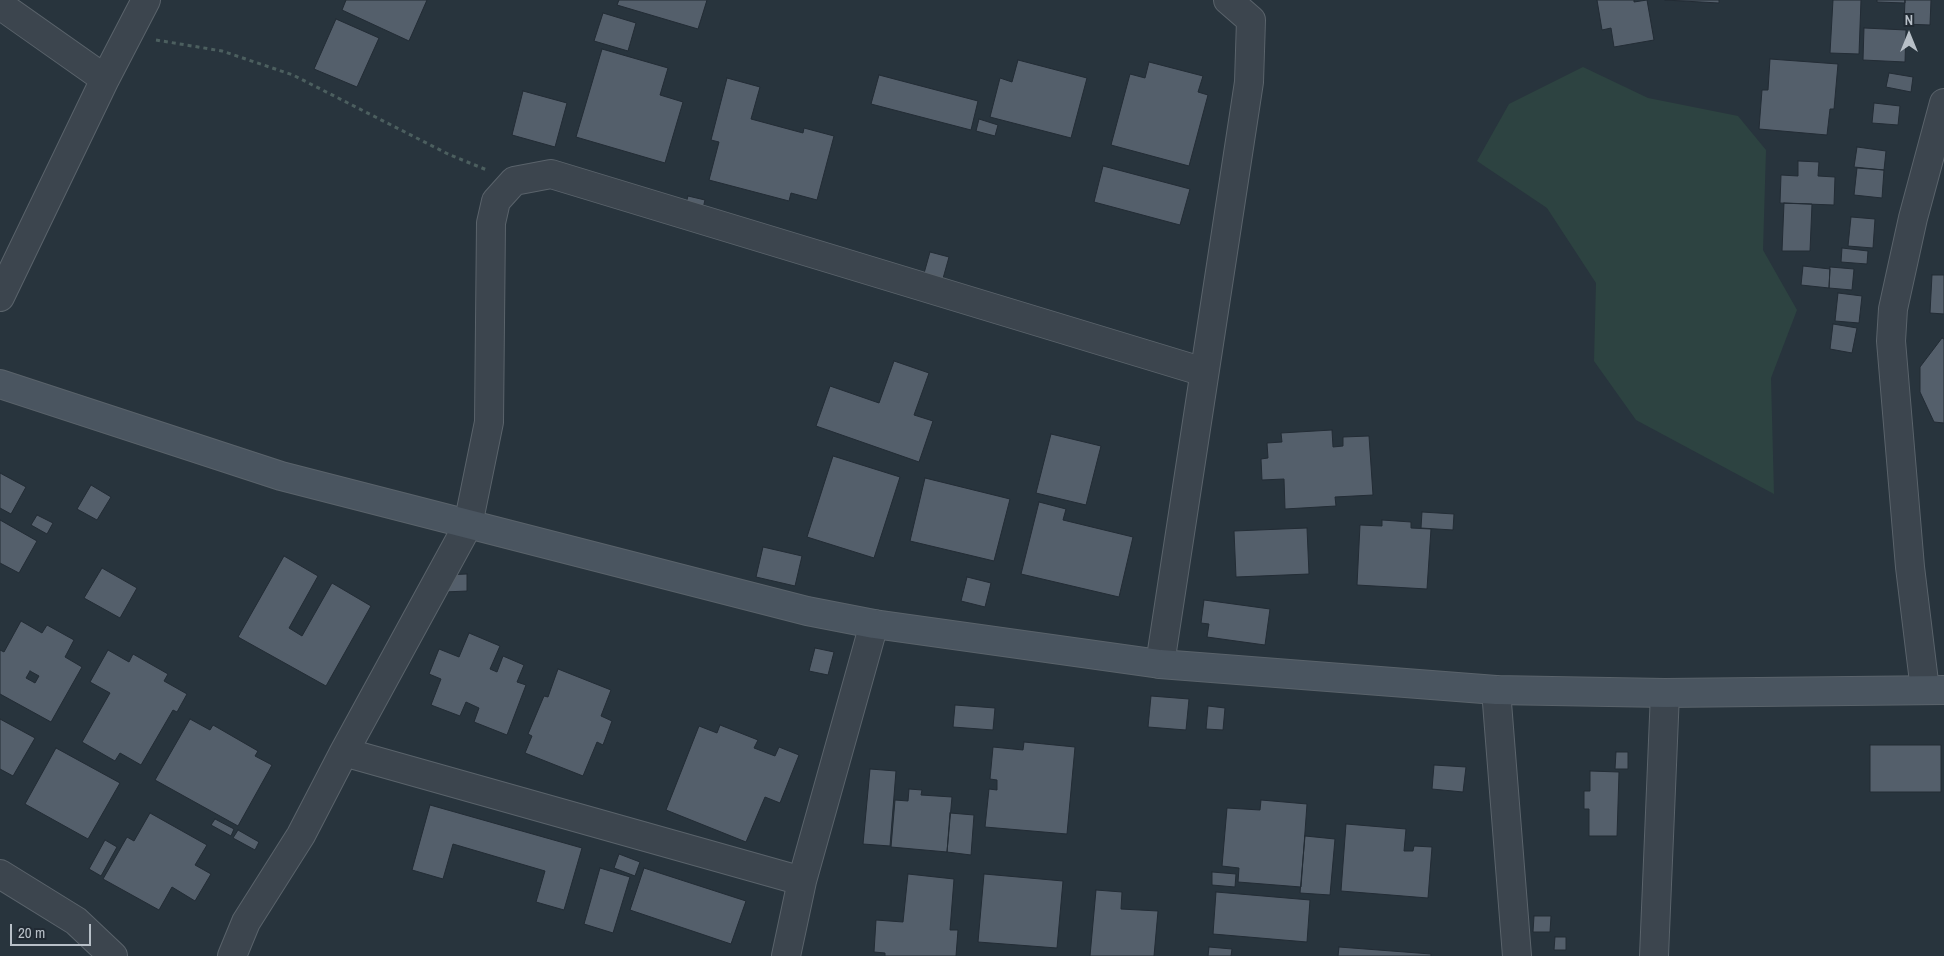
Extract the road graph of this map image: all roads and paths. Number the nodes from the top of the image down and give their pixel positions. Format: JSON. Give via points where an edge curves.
{"nodes":[{"id":1,"x":146,"y":0,"type":"edge"},
{"id":2,"x":1228,"y":0,"type":"edge"},
{"id":3,"x":0,"y":5,"type":"edge"},
{"id":4,"x":128,"y":35,"type":"junction"},
{"id":5,"x":105,"y":79,"type":"junction"},
{"id":6,"x":1944,"y":103,"type":"edge"},
{"id":7,"x":513,"y":182,"type":"junction"},
{"id":8,"x":0,"y":297,"type":"edge"},
{"id":9,"x":1204,"y":372,"type":"junction"},
{"id":10,"x":0,"y":384,"type":"edge"},
{"id":11,"x":468,"y":525,"type":"junction"},
{"id":12,"x":874,"y":624,"type":"junction"},
{"id":13,"x":1160,"y":664,"type":"junction"},
{"id":14,"x":1496,"y":690,"type":"junction"},
{"id":15,"x":1934,"y":690,"type":"edge"},
{"id":16,"x":1665,"y":693,"type":"junction"},
{"id":17,"x":344,"y":752,"type":"junction"},
{"id":18,"x":0,"y":874,"type":"edge"},
{"id":19,"x":802,"y":881,"type":"junction"},
{"id":20,"x":113,"y":956,"type":"edge"},
{"id":21,"x":232,"y":956,"type":"edge"},
{"id":22,"x":786,"y":956,"type":"edge"},
{"id":23,"x":1517,"y":956,"type":"edge"},
{"id":24,"x":1654,"y":956,"type":"edge"}],
"edges":[{"from":1,"to":4,"type":"street"},
{"from":2,"to":9,"type":"street","via":[[1251,20],[1249,82]]},
{"from":3,"to":5,"type":"street"},
{"from":4,"to":5,"type":"street"},
{"from":4,"to":7,"type":"path","via":[[222,50],[293,75],[450,155]]},
{"from":5,"to":8,"type":"street"},
{"from":6,"to":15,"type":"street","via":[[1913,218],[1893,309],[1891,341],[1910,567]]},
{"from":7,"to":9,"type":"street","via":[[551,174]]},
{"from":7,"to":11,"type":"street","via":[[496,200],[491,223],[489,422]]},
{"from":9,"to":13,"type":"street"},
{"from":10,"to":11,"type":"street","via":[[280,476]]},
{"from":11,"to":12,"type":"street","via":[[807,611]]},
{"from":11,"to":17,"type":"street"},
{"from":12,"to":13,"type":"street"},
{"from":12,"to":19,"type":"street"},
{"from":13,"to":14,"type":"street"},
{"from":14,"to":16,"type":"street"},
{"from":14,"to":23,"type":"street"},
{"from":15,"to":16,"type":"street"},
{"from":16,"to":24,"type":"street"},
{"from":17,"to":19,"type":"street"},
{"from":17,"to":21,"type":"street","via":[[301,835],[246,922]]},
{"from":18,"to":20,"type":"street","via":[[76,921]]},
{"from":19,"to":22,"type":"street"}]}
